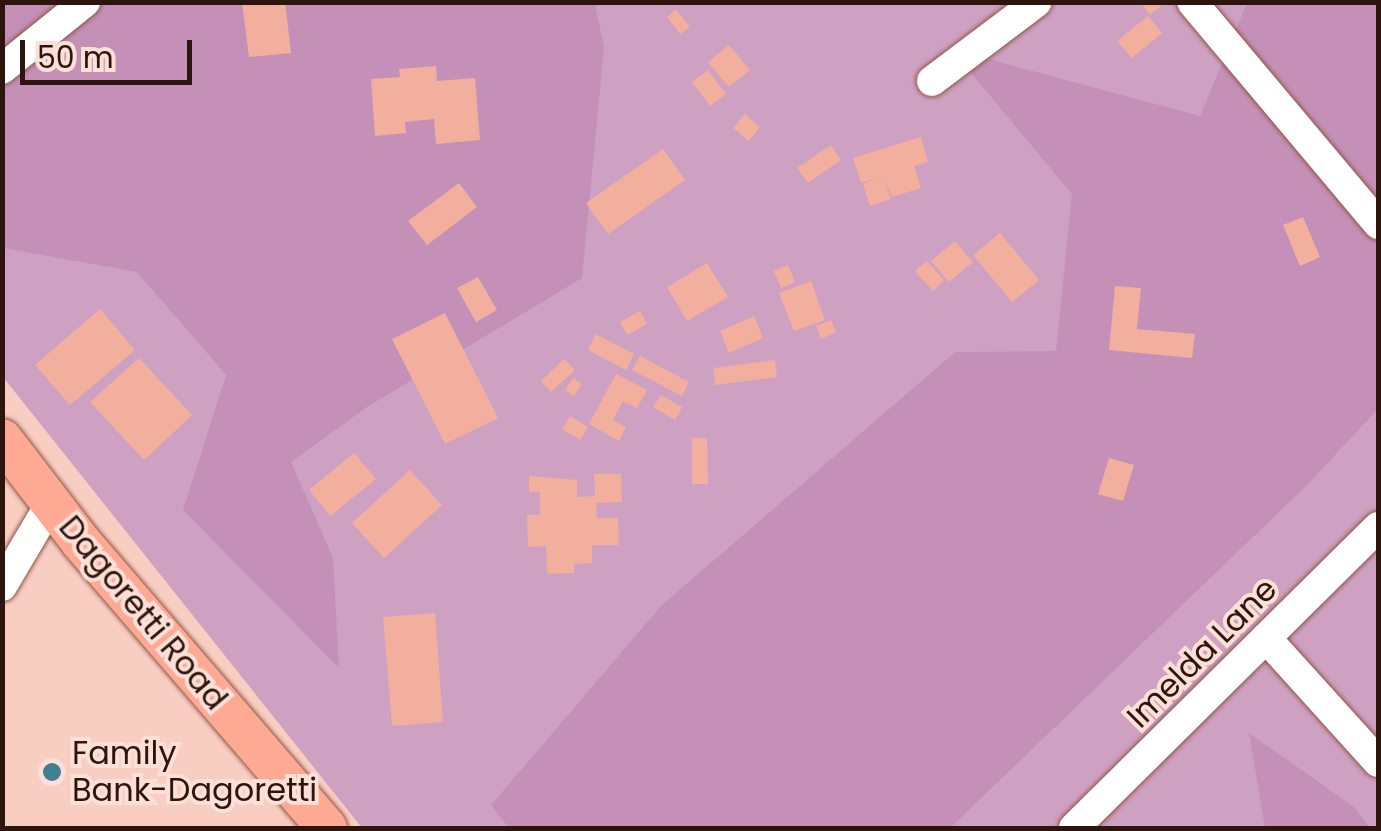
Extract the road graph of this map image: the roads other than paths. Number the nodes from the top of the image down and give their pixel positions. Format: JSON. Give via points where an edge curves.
{"nodes":[{"id":1,"x":85,"y":2,"type":"edge"},
{"id":2,"x":1036,"y":2,"type":"edge"},
{"id":3,"x":1192,"y":2,"type":"edge"},
{"id":4,"x":1003,"y":12,"type":"edge"},
{"id":5,"x":2,"y":68,"type":"edge"},
{"id":6,"x":932,"y":81,"type":"dead end"},
{"id":7,"x":1378,"y":224,"type":"edge"},
{"id":8,"x":2,"y":439,"type":"edge"},
{"id":9,"x":51,"y":503,"type":"junction"},
{"id":10,"x":1378,"y":526,"type":"edge"},
{"id":11,"x":2,"y":586,"type":"edge"},
{"id":12,"x":1266,"y":638,"type":"junction"},
{"id":13,"x":1378,"y":762,"type":"edge"},
{"id":14,"x":327,"y":828,"type":"edge"},
{"id":15,"x":1074,"y":828,"type":"edge"}],
"edges":[{"from":1,"to":5,"type":"street"},
{"from":2,"to":4,"type":"street"},
{"from":3,"to":7,"type":"street"},
{"from":4,"to":6,"type":"street"},
{"from":8,"to":9,"type":"main road","name":"Dagoretti Road"},
{"from":9,"to":11,"type":"street"},
{"from":9,"to":14,"type":"main road","name":"Dagoretti Road"},
{"from":10,"to":12,"type":"street","name":"Imelda Lane"},
{"from":12,"to":13,"type":"street"},
{"from":12,"to":15,"type":"street","name":"Imelda Lane"}]}
